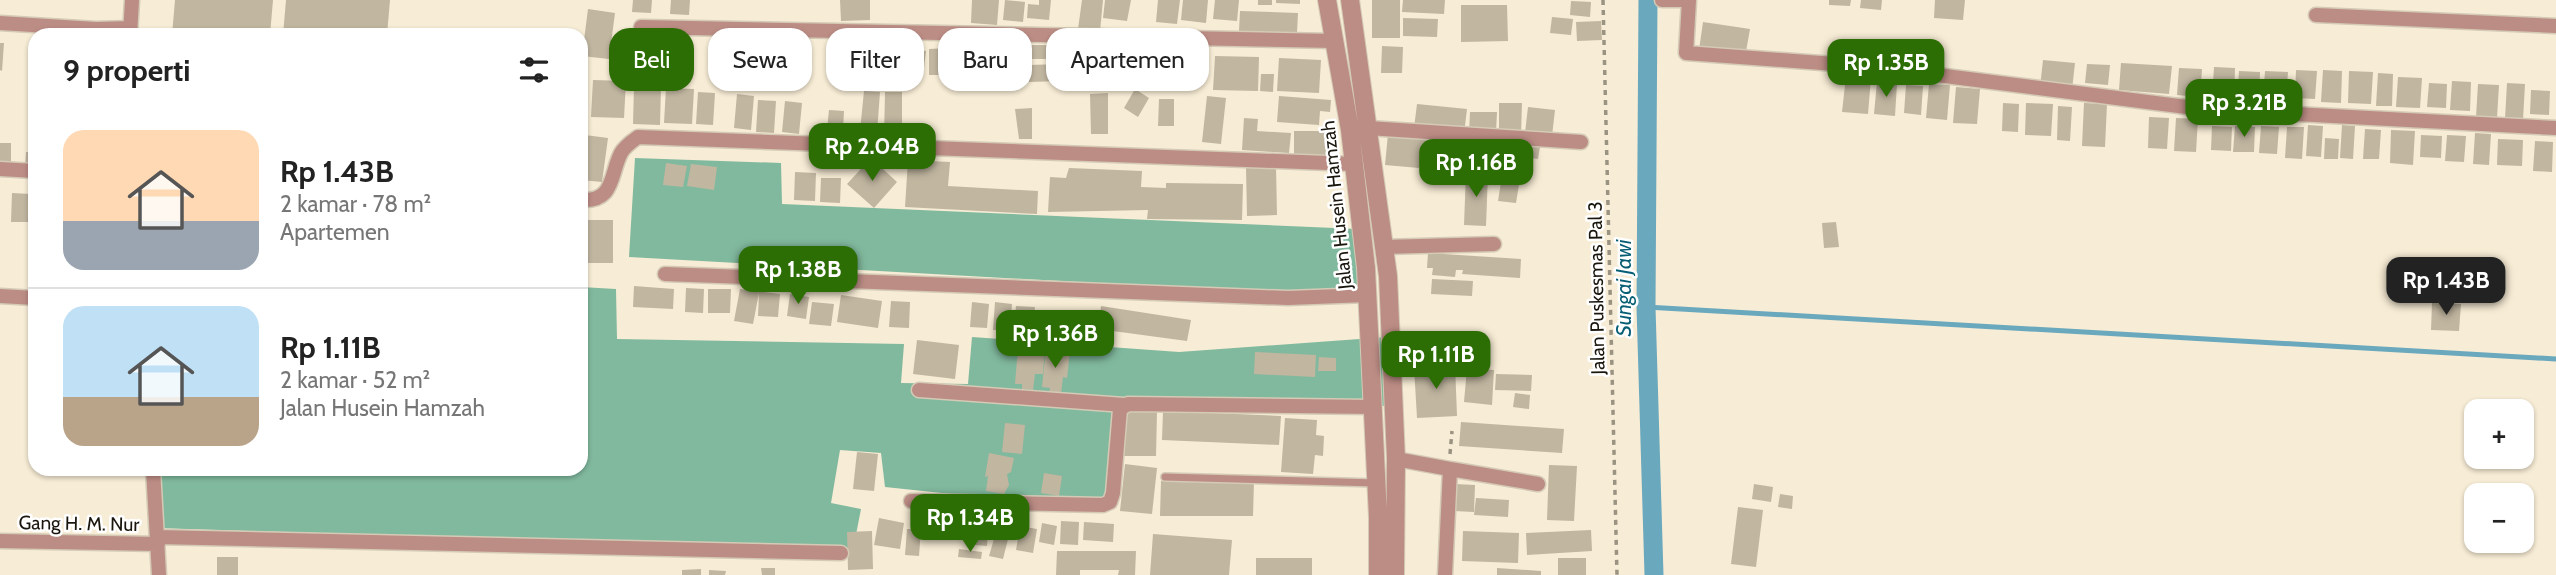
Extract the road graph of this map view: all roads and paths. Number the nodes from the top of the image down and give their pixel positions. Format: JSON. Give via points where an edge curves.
{"nodes":[{"id":1,"x":132,"y":0,"type":"edge"},
{"id":2,"x":1327,"y":0,"type":"edge"},
{"id":3,"x":1350,"y":0,"type":"edge"},
{"id":4,"x":1603,"y":0,"type":"edge"},
{"id":5,"x":1662,"y":0,"type":"edge"},
{"id":6,"x":1681,"y":0,"type":"edge"},
{"id":7,"x":1689,"y":0,"type":"edge"},
{"id":8,"x":1669,"y":1,"type":"edge"},
{"id":9,"x":2316,"y":15,"type":"dead end"},
{"id":10,"x":0,"y":23,"type":"edge"},
{"id":11,"x":2556,"y":26,"type":"edge"},
{"id":12,"x":641,"y":27,"type":"dead end"},
{"id":13,"x":80,"y":28,"type":"edge"},
{"id":14,"x":130,"y":28,"type":"edge"},
{"id":15,"x":1334,"y":41,"type":"junction"},
{"id":16,"x":1368,"y":128,"type":"junction"},
{"id":17,"x":2556,"y":128,"type":"edge"},
{"id":18,"x":1581,"y":142,"type":"dead end"},
{"id":19,"x":1354,"y":164,"type":"junction"},
{"id":20,"x":0,"y":169,"type":"edge"},
{"id":21,"x":28,"y":171,"type":"edge"},
{"id":22,"x":588,"y":200,"type":"edge"},
{"id":23,"x":1493,"y":244,"type":"dead end"},
{"id":24,"x":1383,"y":247,"type":"junction"},
{"id":25,"x":665,"y":274,"type":"dead end"},
{"id":26,"x":1367,"y":295,"type":"junction"},
{"id":27,"x":0,"y":296,"type":"edge"},
{"id":28,"x":28,"y":298,"type":"edge"},
{"id":29,"x":919,"y":390,"type":"dead end"},
{"id":30,"x":1124,"y":405,"type":"junction"},
{"id":31,"x":1373,"y":407,"type":"junction"},
{"id":32,"x":1394,"y":407,"type":"junction"},
{"id":33,"x":1452,"y":431,"type":"dead end"},
{"id":34,"x":1396,"y":458,"type":"junction"},
{"id":35,"x":1450,"y":469,"type":"junction"},
{"id":36,"x":153,"y":476,"type":"edge"},
{"id":37,"x":1165,"y":477,"type":"dead end"},
{"id":38,"x":1376,"y":483,"type":"junction"},
{"id":39,"x":1538,"y":484,"type":"dead end"},
{"id":40,"x":911,"y":501,"type":"dead end"},
{"id":41,"x":158,"y":540,"type":"junction"},
{"id":42,"x":0,"y":541,"type":"edge"},
{"id":43,"x":841,"y":553,"type":"dead end"},
{"id":44,"x":159,"y":575,"type":"edge"},
{"id":45,"x":1378,"y":575,"type":"edge"},
{"id":46,"x":1395,"y":575,"type":"edge"},
{"id":47,"x":1445,"y":575,"type":"edge"},
{"id":48,"x":1617,"y":575,"type":"edge"}],
"edges":[{"from":1,"to":14,"type":"street"},
{"from":2,"to":15,"type":"street","name":"Jalan Husein Hamzah"},
{"from":3,"to":16,"type":"street","name":"Jalan Husein Hamzah"},
{"from":4,"to":48,"type":"path","name":"Jalan Puskesmas Pal 3"},
{"from":5,"to":8,"type":"street"},
{"from":6,"to":8,"type":"street"},
{"from":7,"to":17,"type":"street","via":[[1686,53],[1875,67],[2203,109]]},
{"from":9,"to":11,"type":"street"},
{"from":10,"to":13,"type":"street"},
{"from":12,"to":15,"type":"street"},
{"from":15,"to":19,"type":"street","name":"Jalan Husein Hamzah"},
{"from":16,"to":18,"type":"street"},
{"from":16,"to":24,"type":"street","name":"Jalan Husein Hamzah"},
{"from":19,"to":22,"type":"street","via":[[638,137],[620,156],[608,189]]},
{"from":19,"to":26,"type":"street","name":"Jalan Husein Hamzah"},
{"from":20,"to":21,"type":"street"},
{"from":23,"to":24,"type":"street"},
{"from":24,"to":32,"type":"street","name":"Jalan Husein Hamzah"},
{"from":25,"to":26,"type":"street","via":[[1288,298]]},
{"from":26,"to":31,"type":"street","name":"Jalan Husein Hamzah"},
{"from":27,"to":28,"type":"street"},
{"from":29,"to":30,"type":"street"},
{"from":30,"to":31,"type":"street"},
{"from":30,"to":40,"type":"street","via":[[1110,502]]},
{"from":31,"to":32,"type":"street"},
{"from":31,"to":38,"type":"street","name":"Jalan Husein Hamzah"},
{"from":32,"to":34,"type":"street","name":"Jalan Husein Hamzah"},
{"from":33,"to":35,"type":"path"},
{"from":34,"to":35,"type":"street"},
{"from":34,"to":46,"type":"street","name":"Jalan Husein Hamzah"},
{"from":35,"to":39,"type":"street"},
{"from":35,"to":47,"type":"street"},
{"from":36,"to":41,"type":"street"},
{"from":37,"to":38,"type":"lane"},
{"from":38,"to":45,"type":"street","name":"Jalan Husein Hamzah"},
{"from":41,"to":42,"type":"street","name":"Gang H. M. Nur"},
{"from":41,"to":43,"type":"street","name":"Gang H. M. Nur"},
{"from":41,"to":44,"type":"street"}]}
